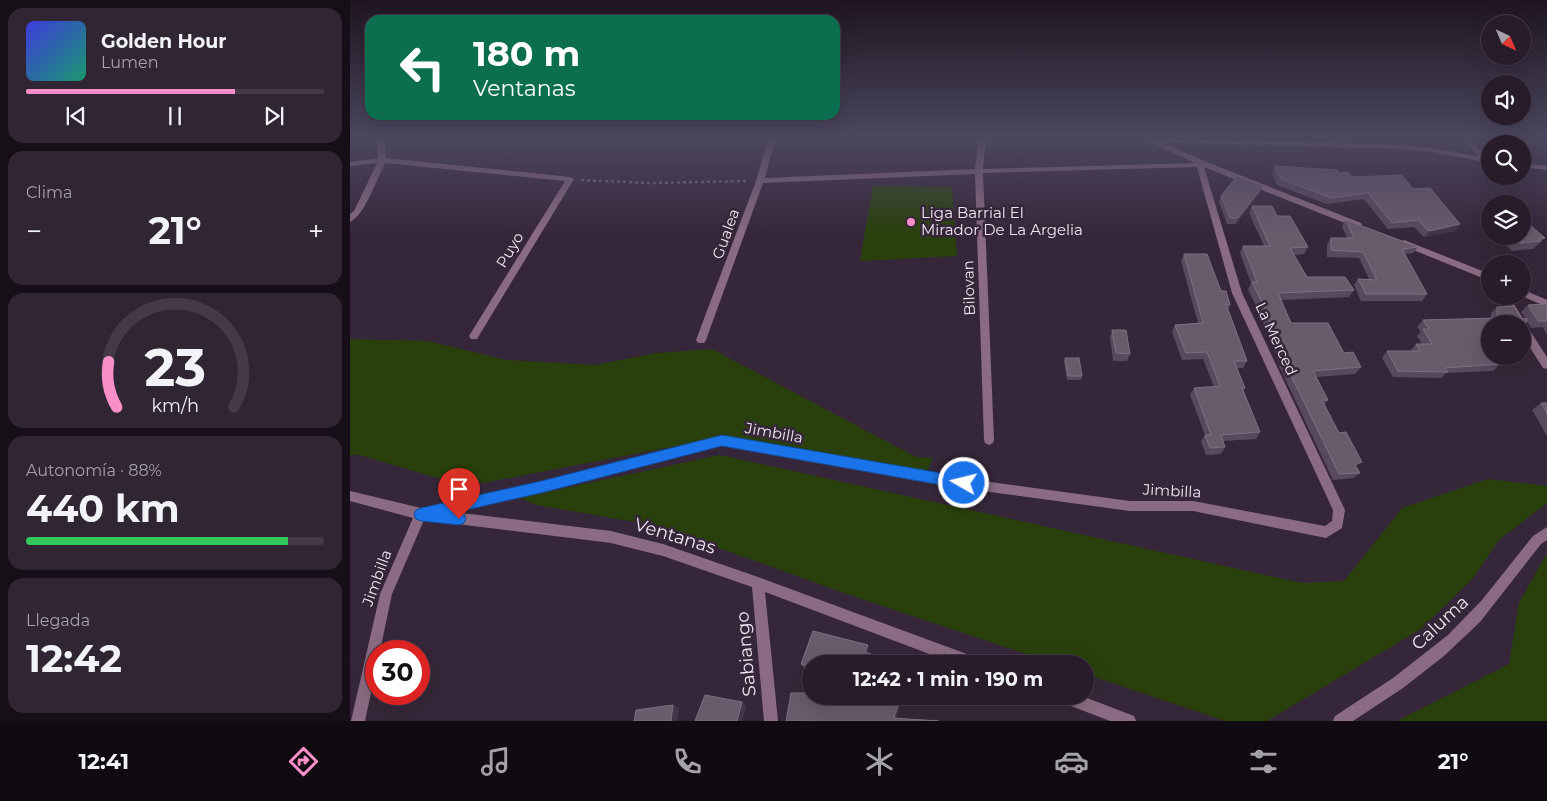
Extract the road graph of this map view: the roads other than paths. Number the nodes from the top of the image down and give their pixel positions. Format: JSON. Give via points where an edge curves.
{"nodes":[{"id":1,"x":378,"y":170,"type":"edge"},
{"id":2,"x":477,"y":170,"type":"edge"},
{"id":3,"x":763,"y":170,"type":"edge"},
{"id":4,"x":1022,"y":170,"type":"edge"},
{"id":5,"x":1202,"y":170,"type":"edge"},
{"id":6,"x":1215,"y":170,"type":"edge"},
{"id":7,"x":979,"y":171,"type":"junction"},
{"id":8,"x":760,"y":181,"type":"junction"},
{"id":9,"x":350,"y":219,"type":"edge"},
{"id":10,"x":1363,"y":227,"type":"edge"},
{"id":11,"x":1399,"y":241,"type":"edge"},
{"id":12,"x":1481,"y":274,"type":"edge"},
{"id":13,"x":1531,"y":296,"type":"edge"},
{"id":14,"x":1547,"y":304,"type":"edge"},
{"id":15,"x":474,"y":336,"type":"dead end"},
{"id":16,"x":1531,"y":339,"type":"edge"},
{"id":17,"x":701,"y":340,"type":"dead end"},
{"id":18,"x":1547,"y":365,"type":"edge"},
{"id":19,"x":989,"y":440,"type":"dead end"},
{"id":20,"x":350,"y":496,"type":"edge"},
{"id":21,"x":421,"y":514,"type":"junction"},
{"id":22,"x":1338,"y":524,"type":"joint"},
{"id":23,"x":1547,"y":533,"type":"edge"},
{"id":24,"x":758,"y":583,"type":"junction"},
{"id":25,"x":951,"y":655,"type":"edge"},
{"id":26,"x":1087,"y":705,"type":"edge"},
{"id":27,"x":358,"y":721,"type":"edge"},
{"id":28,"x":771,"y":721,"type":"edge"},
{"id":29,"x":1129,"y":721,"type":"edge"},
{"id":30,"x":1340,"y":721,"type":"edge"}],
"edges":[{"from":1,"to":9,"type":"street","via":[[358,212]]},
{"from":2,"to":15,"type":"street","name":"Puyo","via":[[570,179]]},
{"from":3,"to":8,"type":"street","name":"Gualea"},
{"from":4,"to":7,"type":"street"},
{"from":5,"to":22,"type":"street","name":"La Merced","via":[[1237,293],[1339,510]]},
{"from":6,"to":10,"type":"street"},
{"from":7,"to":8,"type":"street"},
{"from":7,"to":19,"type":"street","name":"Bilovan"},
{"from":8,"to":17,"type":"street","name":"Gualea"},
{"from":11,"to":12,"type":"street"},
{"from":13,"to":14,"type":"street"},
{"from":16,"to":18,"type":"street"},
{"from":20,"to":21,"type":"street","name":"Ventanas"},
{"from":21,"to":22,"type":"street","name":"Jimbilla","via":[[722,441],[945,481],[1130,506],[1193,506],[1326,532]]},
{"from":21,"to":24,"type":"street","name":"Ventanas","via":[[611,537],[663,550]]},
{"from":21,"to":27,"type":"street","name":"Jimbilla","via":[[386,594]]},
{"from":23,"to":30,"type":"street","name":"Caluma","via":[[1537,540],[1453,640],[1398,685]]},
{"from":24,"to":25,"type":"street","name":"Ventanas"},
{"from":24,"to":28,"type":"street","name":"Sabiango"},
{"from":26,"to":29,"type":"street"}]}
